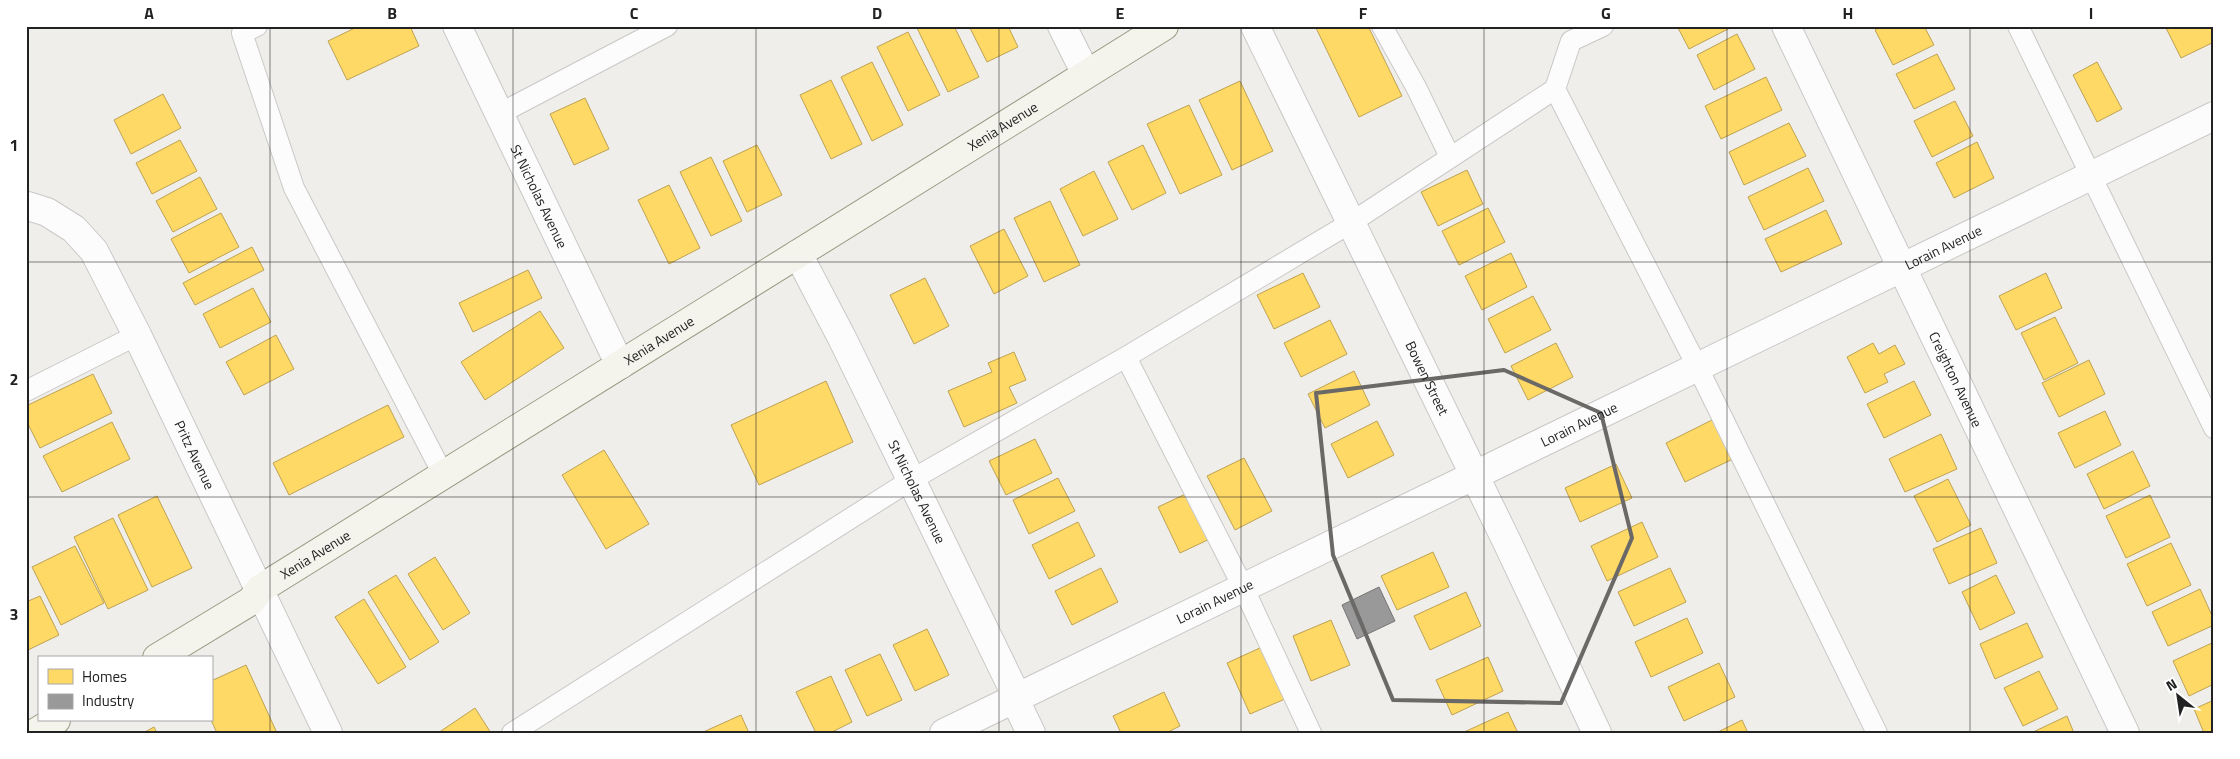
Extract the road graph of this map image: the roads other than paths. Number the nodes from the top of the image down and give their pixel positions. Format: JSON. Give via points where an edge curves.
{"nodes":[{"id":1,"x":257,"y":26,"type":"edge"},
{"id":2,"x":457,"y":26,"type":"edge"},
{"id":3,"x":667,"y":26,"type":"edge"},
{"id":4,"x":1062,"y":26,"type":"edge"},
{"id":5,"x":1164,"y":26,"type":"edge"},
{"id":6,"x":1255,"y":26,"type":"edge"},
{"id":7,"x":1382,"y":26,"type":"edge"},
{"id":8,"x":1603,"y":26,"type":"edge"},
{"id":9,"x":1786,"y":26,"type":"edge"},
{"id":10,"x":2018,"y":26,"type":"edge"},
{"id":11,"x":1086,"y":74,"type":"junction"},
{"id":12,"x":1555,"y":88,"type":"junction"},
{"id":13,"x":499,"y":114,"type":"junction"},
{"id":14,"x":2214,"y":116,"type":"edge"},
{"id":15,"x":1450,"y":157,"type":"junction"},
{"id":16,"x":2091,"y":175,"type":"junction"},
{"id":17,"x":28,"y":206,"type":"dead end"},
{"id":18,"x":1352,"y":222,"type":"junction"},
{"id":19,"x":798,"y":254,"type":"junction"},
{"id":20,"x":1902,"y":268,"type":"junction"},
{"id":21,"x":137,"y":335,"type":"junction"},
{"id":22,"x":1126,"y":357,"type":"junction"},
{"id":23,"x":620,"y":365,"type":"junction"},
{"id":24,"x":1697,"y":366,"type":"junction"},
{"id":25,"x":26,"y":391,"type":"edge"},
{"id":26,"x":2214,"y":428,"type":"edge"},
{"id":27,"x":444,"y":476,"type":"junction"},
{"id":28,"x":1473,"y":476,"type":"junction"},
{"id":29,"x":911,"y":480,"type":"junction"},
{"id":30,"x":1243,"y":587,"type":"junction"},
{"id":31,"x":260,"y":589,"type":"junction"},
{"id":32,"x":160,"y":656,"type":"edge"},
{"id":33,"x":1017,"y":697,"type":"junction"},
{"id":34,"x":53,"y":722,"type":"edge"},
{"id":35,"x":36,"y":733,"type":"edge"},
{"id":36,"x":328,"y":733,"type":"edge"},
{"id":37,"x":512,"y":733,"type":"edge"},
{"id":38,"x":944,"y":733,"type":"edge"},
{"id":39,"x":1031,"y":733,"type":"edge"},
{"id":40,"x":1311,"y":733,"type":"edge"},
{"id":41,"x":1597,"y":733,"type":"edge"},
{"id":42,"x":1877,"y":733,"type":"edge"},
{"id":43,"x":2125,"y":733,"type":"edge"}],
"edges":[{"from":1,"to":27,"type":"lane","via":[[242,33],[294,188]]},
{"from":2,"to":13,"type":"street","name":"St Nicholas Avenue"},
{"from":3,"to":13,"type":"lane"},
{"from":4,"to":11,"type":"street"},
{"from":5,"to":11,"type":"street","name":"Xenia Avenue"},
{"from":6,"to":18,"type":"street","name":"Bowen Street"},
{"from":7,"to":15,"type":"lane"},
{"from":8,"to":12,"type":"lane","via":[[1571,41]]},
{"from":9,"to":20,"type":"street","name":"Creighton Avenue"},
{"from":10,"to":16,"type":"lane"},
{"from":11,"to":19,"type":"street","name":"Xenia Avenue"},
{"from":12,"to":15,"type":"lane"},
{"from":12,"to":24,"type":"lane"},
{"from":13,"to":23,"type":"street","name":"St Nicholas Avenue"},
{"from":14,"to":16,"type":"street","name":"Lorain Avenue"},
{"from":15,"to":18,"type":"lane"},
{"from":16,"to":20,"type":"street","name":"Lorain Avenue"},
{"from":16,"to":26,"type":"lane"},
{"from":17,"to":21,"type":"street","name":"Pritz Avenue","via":[[47,212],[74,229],[94,251]]},
{"from":18,"to":22,"type":"lane"},
{"from":18,"to":28,"type":"street","name":"Bowen Street"},
{"from":19,"to":23,"type":"street","name":"Xenia Avenue"},
{"from":19,"to":29,"type":"street","name":"St Nicholas Avenue"},
{"from":20,"to":24,"type":"street","name":"Lorain Avenue"},
{"from":20,"to":43,"type":"street","name":"Creighton Avenue"},
{"from":21,"to":25,"type":"lane"},
{"from":21,"to":31,"type":"street","name":"Pritz Avenue"},
{"from":22,"to":29,"type":"lane"},
{"from":22,"to":30,"type":"lane"},
{"from":23,"to":27,"type":"street","name":"Xenia Avenue"},
{"from":24,"to":28,"type":"street","name":"Lorain Avenue"},
{"from":24,"to":42,"type":"lane"},
{"from":27,"to":31,"type":"street","name":"Xenia Avenue"},
{"from":28,"to":30,"type":"street","name":"Lorain Avenue"},
{"from":28,"to":41,"type":"street","name":"Bowen Street"},
{"from":29,"to":33,"type":"street","name":"St Nicholas Avenue"},
{"from":29,"to":37,"type":"lane"},
{"from":30,"to":33,"type":"street","name":"Lorain Avenue"},
{"from":30,"to":40,"type":"lane"},
{"from":31,"to":32,"type":"street","name":"Xenia Avenue","via":[[251,601]]},
{"from":31,"to":36,"type":"street","name":"Pritz Avenue"},
{"from":33,"to":38,"type":"street","name":"Lorain Avenue"},
{"from":33,"to":39,"type":"street","name":"St Nicholas Avenue"},
{"from":34,"to":35,"type":"street"}]}
